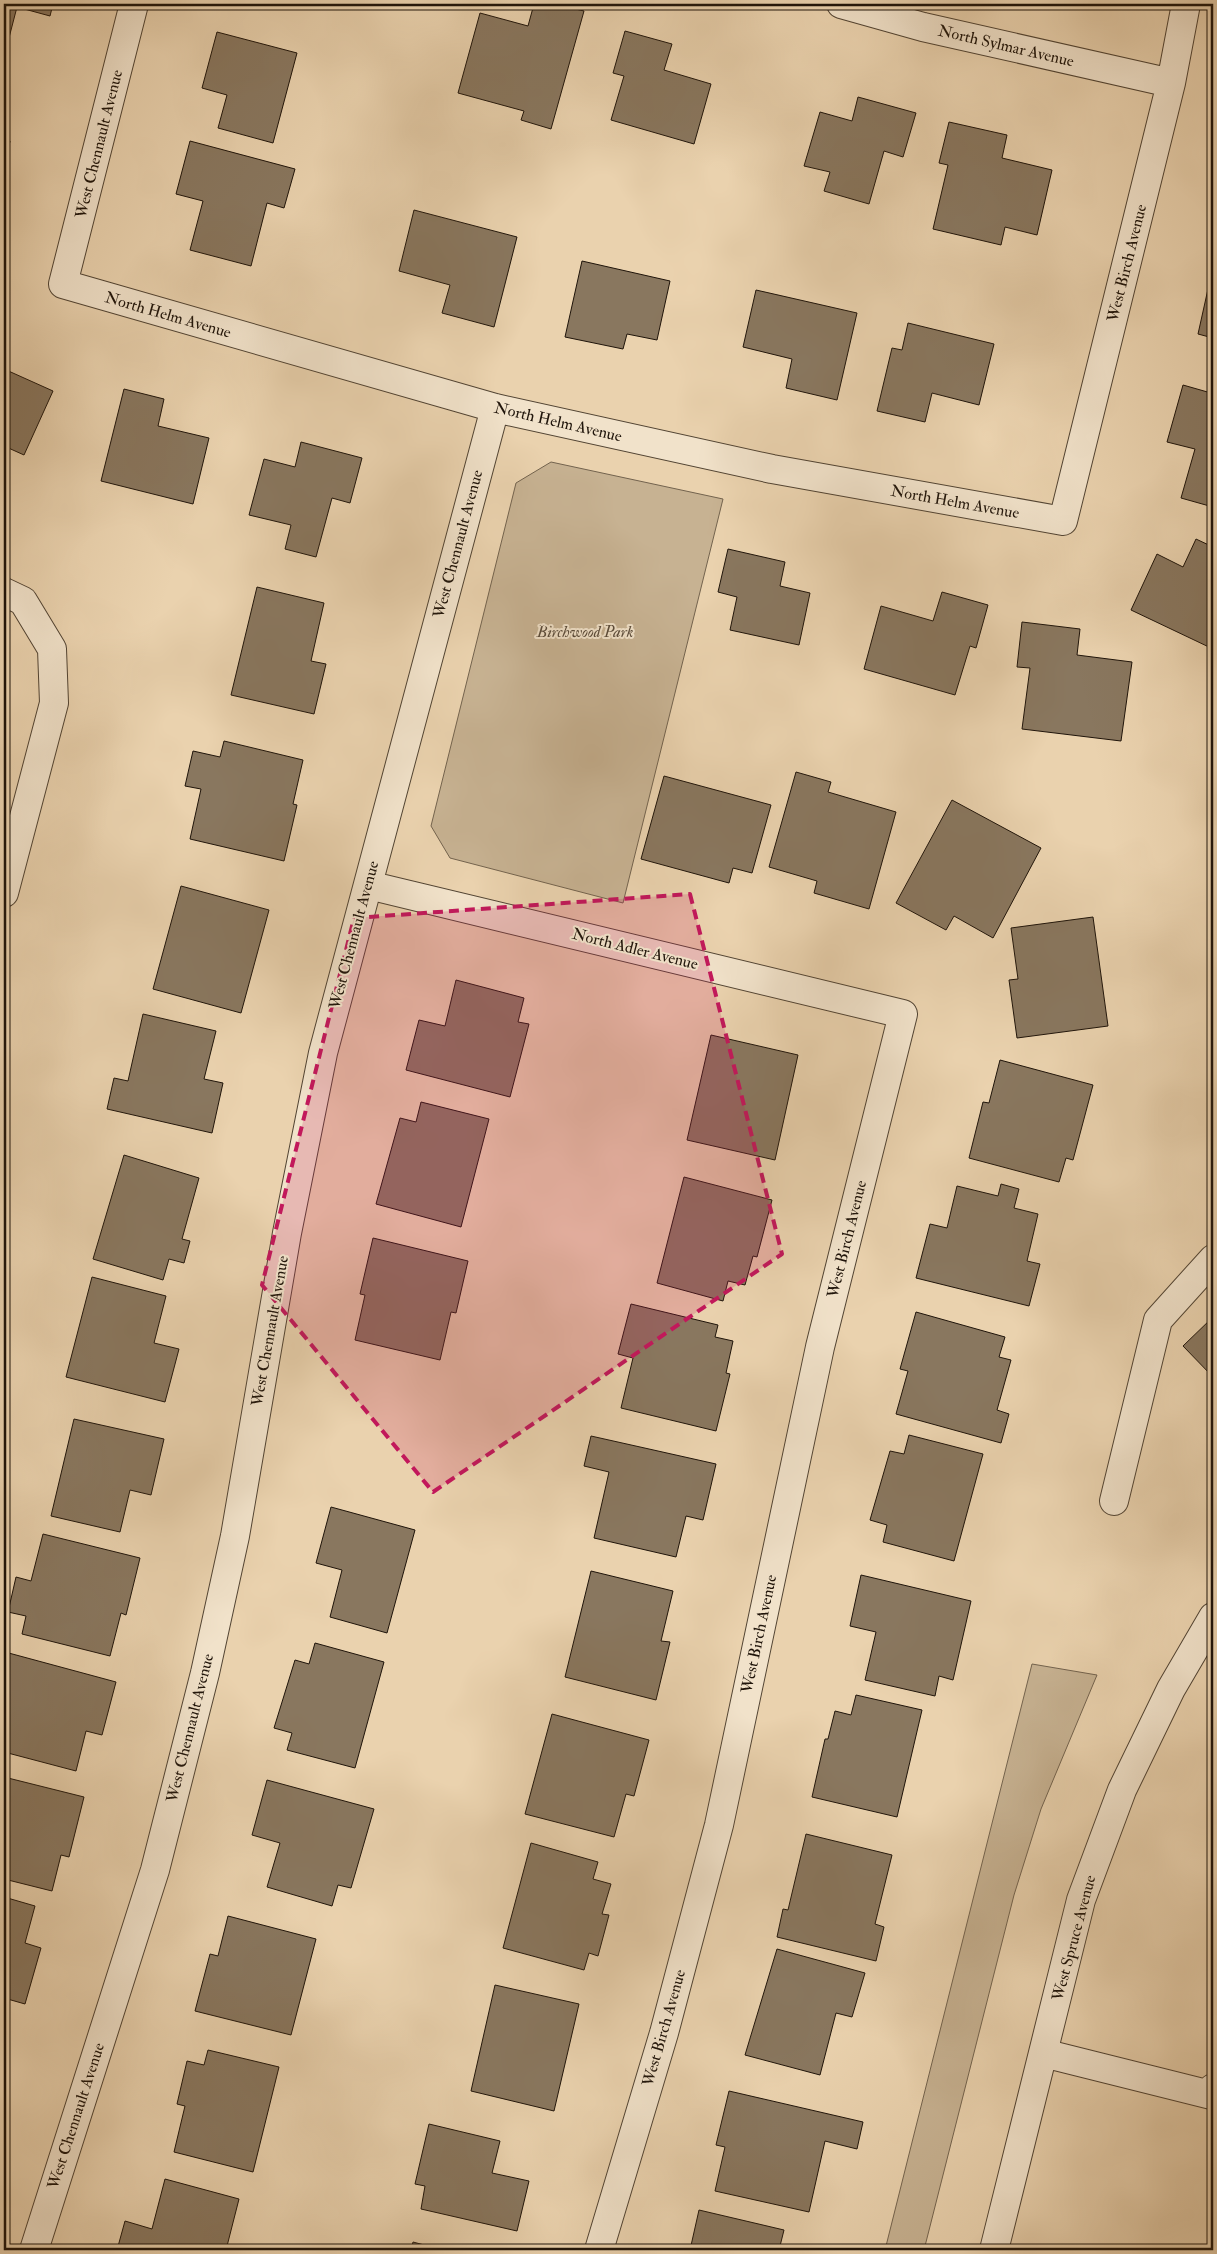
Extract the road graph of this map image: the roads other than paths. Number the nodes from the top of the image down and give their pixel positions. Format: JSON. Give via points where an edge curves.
{"nodes":[{"id":1,"x":134,"y":4,"type":"edge"},
{"id":2,"x":841,"y":4,"type":"edge"},
{"id":3,"x":1186,"y":4,"type":"edge"},
{"id":4,"x":1171,"y":83,"type":"junction"},
{"id":5,"x":63,"y":284,"type":"joint"},
{"id":6,"x":494,"y":408,"type":"junction"},
{"id":7,"x":1063,"y":522,"type":"joint"},
{"id":8,"x":4,"y":592,"type":"edge"},
{"id":9,"x":368,"y":885,"type":"junction"},
{"id":10,"x":4,"y":893,"type":"edge"},
{"id":11,"x":903,"y":1014,"type":"joint"},
{"id":12,"x":1213,"y":1260,"type":"edge"},
{"id":13,"x":1114,"y":1500,"type":"dead end"},
{"id":14,"x":1213,"y":1617,"type":"edge"},
{"id":15,"x":1044,"y":2052,"type":"junction"},
{"id":16,"x":1213,"y":2088,"type":"edge"},
{"id":17,"x":34,"y":2250,"type":"edge"},
{"id":18,"x":598,"y":2250,"type":"edge"},
{"id":19,"x":994,"y":2250,"type":"edge"}],
"edges":[{"from":1,"to":5,"type":"street","name":"West Chennault Avenue"},
{"from":2,"to":4,"type":"street","name":"North Sylmar Avenue","via":[[923,27]]},
{"from":3,"to":4,"type":"street","name":"West Birch Avenue"},
{"from":4,"to":7,"type":"street","name":"West Birch Avenue"},
{"from":5,"to":6,"type":"street","name":"North Helm Avenue"},
{"from":6,"to":7,"type":"street","name":"North Helm Avenue","via":[[772,470]]},
{"from":6,"to":9,"type":"street","name":"West Chennault Avenue"},
{"from":8,"to":10,"type":"street","via":[[23,602],[52,649],[54,703]]},
{"from":9,"to":11,"type":"street","name":"North Adler Avenue"},
{"from":9,"to":17,"type":"street","name":"West Chennault Avenue","via":[[323,1053],[287,1233],[235,1536],[205,1673],[155,1870]]},
{"from":11,"to":18,"type":"street","name":"West Birch Avenue","via":[[820,1347],[719,1824],[664,2033]]},
{"from":12,"to":13,"type":"street","via":[[1158,1320]]},
{"from":14,"to":15,"type":"street","name":"West Spruce Avenue","via":[[1171,1689],[1122,1790],[1081,1900]]},
{"from":15,"to":16,"type":"street","via":[[1211,2095]]},
{"from":15,"to":19,"type":"street","name":"West Spruce Avenue"}]}
